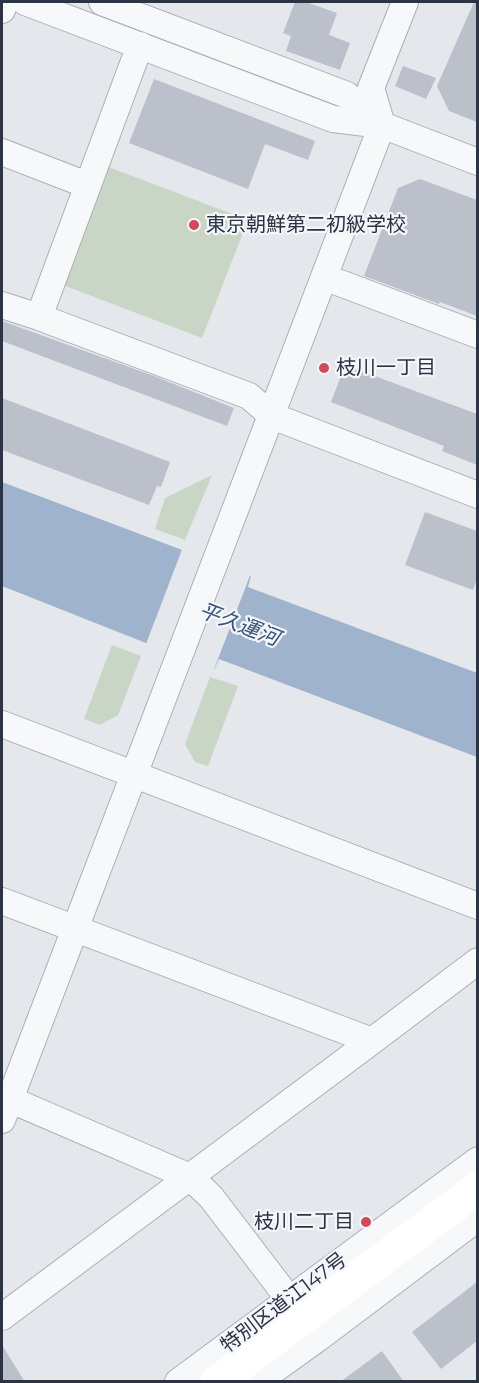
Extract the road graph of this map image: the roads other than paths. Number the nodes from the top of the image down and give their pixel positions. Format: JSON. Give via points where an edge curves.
{"nodes":[{"id":1,"x":5,"y":2,"type":"edge"},
{"id":2,"x":25,"y":2,"type":"edge"},
{"id":3,"x":102,"y":2,"type":"edge"},
{"id":4,"x":405,"y":2,"type":"edge"},
{"id":5,"x":2,"y":10,"type":"edge"},
{"id":6,"x":140,"y":45,"type":"junction"},
{"id":7,"x":382,"y":125,"type":"junction"},
{"id":8,"x":2,"y":152,"type":"edge"},
{"id":9,"x":477,"y":162,"type":"edge"},
{"id":10,"x":87,"y":184,"type":"junction"},
{"id":11,"x":324,"y":277,"type":"junction"},
{"id":12,"x":2,"y":304,"type":"edge"},
{"id":13,"x":39,"y":317,"type":"junction"},
{"id":14,"x":477,"y":335,"type":"edge"},
{"id":15,"x":272,"y":416,"type":"junction"},
{"id":16,"x":477,"y":495,"type":"edge"},
{"id":17,"x":2,"y":724,"type":"edge"},
{"id":18,"x":132,"y":774,"type":"junction"},
{"id":19,"x":2,"y":901,"type":"edge"},
{"id":20,"x":477,"y":906,"type":"edge"},
{"id":21,"x":76,"y":929,"type":"junction"},
{"id":22,"x":477,"y":961,"type":"edge"},
{"id":23,"x":372,"y":1041,"type":"junction"},
{"id":24,"x":4,"y":1105,"type":"edge"},
{"id":25,"x":477,"y":1160,"type":"edge"},
{"id":26,"x":190,"y":1177,"type":"junction"},
{"id":27,"x":477,"y":1188,"type":"edge"},
{"id":28,"x":477,"y":1218,"type":"edge"},
{"id":29,"x":289,"y":1299,"type":"junction"},
{"id":30,"x":2,"y":1317,"type":"edge"},
{"id":31,"x":317,"y":1339,"type":"junction"},
{"id":32,"x":178,"y":1382,"type":"edge"},
{"id":33,"x":217,"y":1382,"type":"edge"},
{"id":34,"x":257,"y":1382,"type":"edge"},
{"id":35,"x":267,"y":1382,"type":"edge"}],
"edges":[{"from":1,"to":5,"type":"street"},
{"from":2,"to":6,"type":"street"},
{"from":3,"to":7,"type":"street","via":[[346,95]]},
{"from":4,"to":7,"type":"street","via":[[371,88]]},
{"from":6,"to":7,"type":"street","via":[[333,119]]},
{"from":6,"to":10,"type":"street"},
{"from":7,"to":9,"type":"street"},
{"from":7,"to":11,"type":"street"},
{"from":8,"to":10,"type":"street"},
{"from":10,"to":13,"type":"street"},
{"from":11,"to":14,"type":"street"},
{"from":11,"to":15,"type":"street"},
{"from":12,"to":13,"type":"street"},
{"from":13,"to":15,"type":"street","via":[[249,396]]},
{"from":15,"to":16,"type":"street"},
{"from":15,"to":18,"type":"street"},
{"from":17,"to":18,"type":"street"},
{"from":18,"to":20,"type":"street"},
{"from":18,"to":21,"type":"street"},
{"from":19,"to":21,"type":"street"},
{"from":21,"to":23,"type":"street"},
{"from":21,"to":24,"type":"street"},
{"from":22,"to":23,"type":"street"},
{"from":23,"to":26,"type":"street"},
{"from":24,"to":26,"type":"street"},
{"from":25,"to":29,"type":"street","name":"特別区道江147号"},
{"from":26,"to":29,"type":"street","via":[[211,1197]]},
{"from":26,"to":30,"type":"street"},
{"from":27,"to":33,"type":"highway"},
{"from":28,"to":31,"type":"street"},
{"from":29,"to":32,"type":"street","name":"特別区道江147号"},
{"from":31,"to":34,"type":"street"},
{"from":31,"to":35,"type":"street"}]}
